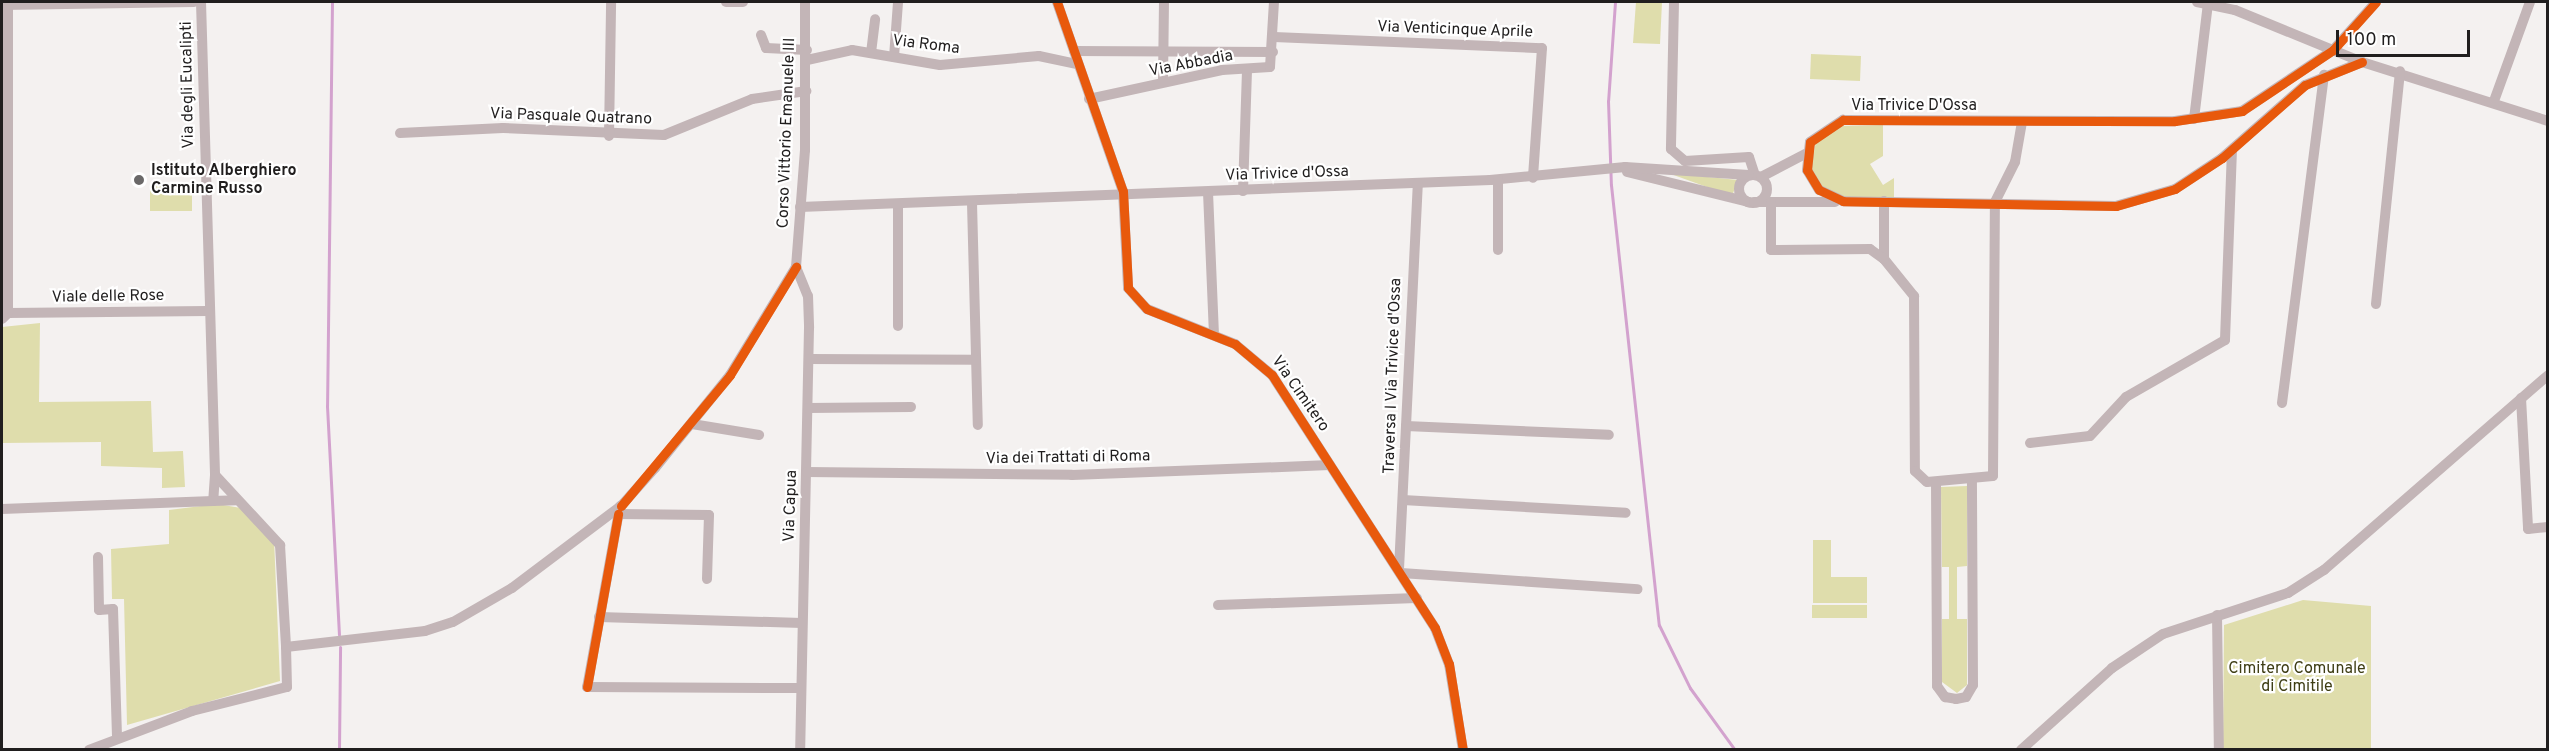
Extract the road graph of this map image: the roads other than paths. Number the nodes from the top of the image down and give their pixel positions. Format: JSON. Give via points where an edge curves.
{"nodes":[{"id":1,"x":194,"y":2,"type":"edge"},
{"id":2,"x":201,"y":2,"type":"edge"},
{"id":3,"x":610,"y":2,"type":"edge"},
{"id":4,"x":726,"y":2,"type":"edge"},
{"id":5,"x":743,"y":2,"type":"edge"},
{"id":6,"x":805,"y":2,"type":"edge"},
{"id":7,"x":1057,"y":2,"type":"edge"},
{"id":8,"x":1164,"y":2,"type":"edge"},
{"id":9,"x":1274,"y":2,"type":"edge"},
{"id":10,"x":1674,"y":2,"type":"edge"},
{"id":11,"x":2376,"y":2,"type":"edge"},
{"id":12,"x":2529,"y":2,"type":"edge"},
{"id":13,"x":30,"y":3,"type":"edge"},
{"id":14,"x":122,"y":3,"type":"edge"},
{"id":15,"x":898,"y":3,"type":"dead end"},
{"id":16,"x":2203,"y":3,"type":"edge"},
{"id":17,"x":5,"y":5,"type":"edge"},
{"id":18,"x":875,"y":19,"type":"dead end"},
{"id":19,"x":761,"y":35,"type":"dead end"},
{"id":20,"x":1274,"y":37,"type":"junction"},
{"id":21,"x":2333,"y":50,"type":"junction"},
{"id":22,"x":1074,"y":51,"type":"junction"},
{"id":23,"x":1164,"y":52,"type":"junction"},
{"id":24,"x":871,"y":53,"type":"junction"},
{"id":25,"x":807,"y":55,"type":"junction"},
{"id":26,"x":894,"y":57,"type":"junction"},
{"id":27,"x":1273,"y":57,"type":"junction"},
{"id":28,"x":2362,"y":62,"type":"junction"},
{"id":29,"x":1077,"y":64,"type":"junction"},
{"id":30,"x":1247,"y":69,"type":"junction"},
{"id":31,"x":2400,"y":71,"type":"junction"},
{"id":32,"x":2324,"y":75,"type":"junction"},
{"id":33,"x":1163,"y":82,"type":"junction"},
{"id":34,"x":806,"y":92,"type":"junction"},
{"id":35,"x":5,"y":98,"type":"edge"},
{"id":36,"x":1089,"y":99,"type":"junction"},
{"id":37,"x":2494,"y":101,"type":"junction"},
{"id":38,"x":2194,"y":120,"type":"junction"},
{"id":39,"x":2547,"y":121,"type":"edge"},
{"id":40,"x":2022,"y":122,"type":"junction"},
{"id":41,"x":400,"y":133,"type":"dead end"},
{"id":42,"x":609,"y":136,"type":"junction"},
{"id":43,"x":2232,"y":150,"type":"junction"},
{"id":44,"x":1805,"y":154,"type":"junction"},
{"id":45,"x":1625,"y":169,"type":"junction"},
{"id":46,"x":1755,"y":176,"type":"junction"},
{"id":47,"x":1533,"y":178,"type":"junction"},
{"id":48,"x":1498,"y":180,"type":"junction"},
{"id":49,"x":1418,"y":183,"type":"junction"},
{"id":50,"x":1243,"y":191,"type":"junction"},
{"id":51,"x":1208,"y":192,"type":"junction"},
{"id":52,"x":1123,"y":197,"type":"junction"},
{"id":53,"x":1843,"y":201,"type":"junction"},
{"id":54,"x":1884,"y":201,"type":"junction"},
{"id":55,"x":1752,"y":202,"type":"junction"},
{"id":56,"x":1995,"y":202,"type":"junction"},
{"id":57,"x":972,"y":203,"type":"junction"},
{"id":58,"x":1770,"y":203,"type":"junction"},
{"id":59,"x":898,"y":205,"type":"junction"},
{"id":60,"x":800,"y":207,"type":"junction"},
{"id":61,"x":1498,"y":250,"type":"dead end"},
{"id":62,"x":1884,"y":259,"type":"junction"},
{"id":63,"x":796,"y":267,"type":"junction"},
{"id":64,"x":2376,"y":304,"type":"dead end"},
{"id":65,"x":208,"y":311,"type":"junction"},
{"id":66,"x":5,"y":316,"type":"edge"},
{"id":67,"x":898,"y":326,"type":"dead end"},
{"id":68,"x":1214,"y":333,"type":"junction"},
{"id":69,"x":809,"y":359,"type":"junction"},
{"id":70,"x":976,"y":360,"type":"junction"},
{"id":71,"x":2547,"y":375,"type":"edge"},
{"id":72,"x":2521,"y":398,"type":"junction"},
{"id":73,"x":2282,"y":403,"type":"dead end"},
{"id":74,"x":911,"y":407,"type":"dead end"},
{"id":75,"x":808,"y":408,"type":"junction"},
{"id":76,"x":692,"y":424,"type":"junction"},
{"id":77,"x":978,"y":425,"type":"dead end"},
{"id":78,"x":1406,"y":426,"type":"junction"},
{"id":79,"x":759,"y":435,"type":"dead end"},
{"id":80,"x":1609,"y":435,"type":"dead end"},
{"id":81,"x":2030,"y":443,"type":"dead end"},
{"id":82,"x":1330,"y":465,"type":"junction"},
{"id":83,"x":807,"y":472,"type":"junction"},
{"id":84,"x":215,"y":476,"type":"junction"},
{"id":85,"x":1936,"y":482,"type":"junction"},
{"id":86,"x":1972,"y":482,"type":"junction"},
{"id":87,"x":236,"y":500,"type":"junction"},
{"id":88,"x":1403,"y":500,"type":"junction"},
{"id":89,"x":213,"y":501,"type":"junction"},
{"id":90,"x":2,"y":509,"type":"edge"},
{"id":91,"x":619,"y":510,"type":"junction"},
{"id":92,"x":1626,"y":513,"type":"dead end"},
{"id":93,"x":2547,"y":527,"type":"edge"},
{"id":94,"x":98,"y":556,"type":"dead end"},
{"id":95,"x":1400,"y":571,"type":"junction"},
{"id":96,"x":707,"y":579,"type":"dead end"},
{"id":97,"x":1637,"y":589,"type":"dead end"},
{"id":98,"x":1417,"y":598,"type":"junction"},
{"id":99,"x":1218,"y":605,"type":"dead end"},
{"id":100,"x":2217,"y":615,"type":"junction"},
{"id":101,"x":599,"y":617,"type":"junction"},
{"id":102,"x":802,"y":623,"type":"junction"},
{"id":103,"x":286,"y":647,"type":"junction"},
{"id":104,"x":800,"y":688,"type":"junction"},
{"id":105,"x":117,"y":736,"type":"junction"},
{"id":106,"x":89,"y":750,"type":"edge"},
{"id":107,"x":800,"y":750,"type":"edge"},
{"id":108,"x":1463,"y":750,"type":"edge"},
{"id":109,"x":2020,"y":750,"type":"edge"},
{"id":110,"x":2219,"y":750,"type":"edge"}],
"edges":[{"from":1,"to":14,"type":"street"},
{"from":2,"to":65,"type":"street","name":"Via degli Eucalipti"},
{"from":3,"to":42,"type":"street"},
{"from":4,"to":5,"type":"street"},
{"from":6,"to":25,"type":"street","name":"Corso Vittorio Emanuele III"},
{"from":7,"to":22,"type":"street","name":"Via Cimitero"},
{"from":8,"to":23,"type":"street"},
{"from":9,"to":20,"type":"street"},
{"from":10,"to":46,"type":"street","via":[[1671,149],[1685,161],[1749,157]]},
{"from":11,"to":21,"type":"street","name":"Via Trivice D'Ossa"},
{"from":12,"to":37,"type":"street"},
{"from":13,"to":14,"type":"street"},
{"from":13,"to":17,"type":"street"},
{"from":15,"to":26,"type":"street"},
{"from":16,"to":21,"type":"street"},
{"from":16,"to":38,"type":"street"},
{"from":17,"to":35,"type":"street"},
{"from":18,"to":24,"type":"street"},
{"from":19,"to":25,"type":"street","name":"Via Roma","via":[[766,48]]},
{"from":20,"to":27,"type":"street"},
{"from":20,"to":47,"type":"street","name":"Via Venticinque Aprile","via":[[1542,48]]},
{"from":21,"to":28,"type":"street"},
{"from":21,"to":38,"type":"street","name":"Via Trivice D'Ossa","via":[[2274,94],[2242,111]]},
{"from":22,"to":23,"type":"street"},
{"from":22,"to":29,"type":"street","name":"Via Cimitero"},
{"from":23,"to":27,"type":"street"},
{"from":23,"to":33,"type":"street"},
{"from":24,"to":25,"type":"street","name":"Via Roma"},
{"from":24,"to":26,"type":"street","name":"Via Roma"},
{"from":25,"to":34,"type":"street","name":"Corso Vittorio Emanuele III"},
{"from":26,"to":29,"type":"street","name":"Via Roma","via":[[956,65],[1039,56]]},
{"from":27,"to":30,"type":"street","name":"Via Abbadia"},
{"from":28,"to":31,"type":"street"},
{"from":28,"to":32,"type":"street"},
{"from":29,"to":36,"type":"street","name":"Via Cimitero"},
{"from":30,"to":33,"type":"street","name":"Via Abbadia"},
{"from":30,"to":50,"type":"street"},
{"from":31,"to":37,"type":"street"},
{"from":31,"to":64,"type":"street"},
{"from":32,"to":43,"type":"street","via":[[2270,111]]},
{"from":32,"to":73,"type":"street"},
{"from":33,"to":36,"type":"street","name":"Via Abbadia"},
{"from":34,"to":42,"type":"street","name":"Via Pasquale Quatrano","via":[[752,99],[664,135]]},
{"from":34,"to":60,"type":"street","name":"Corso Vittorio Emanuele III"},
{"from":35,"to":66,"type":"street"},
{"from":36,"to":52,"type":"street","name":"Via Cimitero"},
{"from":37,"to":39,"type":"street"},
{"from":38,"to":40,"type":"street","name":"Via Trivice D'Ossa"},
{"from":40,"to":44,"type":"street","name":"Via Trivice D'Ossa","via":[[1843,120],[1815,134]]},
{"from":40,"to":56,"type":"street","via":[[2014,162]]},
{"from":41,"to":42,"type":"street","name":"Via Pasquale Quatrano","via":[[503,128]]},
{"from":43,"to":56,"type":"street","via":[[2175,189],[2130,203]]},
{"from":43,"to":81,"type":"street","via":[[2225,339],[2126,397],[2090,436]]},
{"from":44,"to":46,"type":"street"},
{"from":44,"to":53,"type":"street","via":[[1814,185]]},
{"from":45,"to":46,"type":"street"},
{"from":45,"to":47,"type":"street","name":"Via Trivice d'Ossa"},
{"from":45,"to":55,"type":"street"},
{"from":46,"to":55,"type":"street","via":[[1767,192]]},
{"from":46,"to":55,"type":"street","via":[[1739,189]]},
{"from":47,"to":48,"type":"street","name":"Via Trivice d'Ossa"},
{"from":48,"to":49,"type":"street","name":"Via Trivice d'Ossa"},
{"from":48,"to":61,"type":"street"},
{"from":49,"to":50,"type":"street","name":"Via Trivice d'Ossa"},
{"from":49,"to":78,"type":"street","name":"Traversa I Via Trivice d'Ossa"},
{"from":50,"to":51,"type":"street","name":"Via Trivice d'Ossa"},
{"from":51,"to":52,"type":"street","name":"Via Trivice d'Ossa"},
{"from":51,"to":68,"type":"street"},
{"from":52,"to":57,"type":"street","name":"Via Trivice d'Ossa"},
{"from":52,"to":68,"type":"street","name":"Via Cimitero","via":[[1126,280],[1132,296],[1147,309]]},
{"from":53,"to":54,"type":"street"},
{"from":53,"to":58,"type":"street"},
{"from":54,"to":56,"type":"street"},
{"from":54,"to":62,"type":"street"},
{"from":55,"to":58,"type":"street"},
{"from":56,"to":86,"type":"street","via":[[1996,464],[1993,476]]},
{"from":57,"to":59,"type":"street","name":"Via Trivice d'Ossa"},
{"from":57,"to":70,"type":"street"},
{"from":58,"to":62,"type":"street","via":[[1771,250],[1870,249]]},
{"from":59,"to":60,"type":"street","name":"Via Trivice d'Ossa"},
{"from":59,"to":67,"type":"street"},
{"from":60,"to":63,"type":"street","name":"Corso Vittorio Emanuele III"},
{"from":62,"to":85,"type":"street","via":[[1914,296],[1916,471],[1927,482]]},
{"from":63,"to":69,"type":"street","name":"Via Capua","via":[[808,296]]},
{"from":63,"to":76,"type":"street","via":[[730,375]]},
{"from":65,"to":66,"type":"street","name":"Viale delle Rose"},
{"from":65,"to":84,"type":"street","name":"Via degli Eucalipti"},
{"from":68,"to":82,"type":"street","name":"Via Cimitero","via":[[1272,375]]},
{"from":69,"to":70,"type":"street"},
{"from":69,"to":75,"type":"street","name":"Via Capua"},
{"from":70,"to":77,"type":"street"},
{"from":71,"to":72,"type":"street"},
{"from":72,"to":93,"type":"street","via":[[2528,529]]},
{"from":72,"to":100,"type":"street","via":[[2324,570],[2288,593]]},
{"from":74,"to":75,"type":"street"},
{"from":75,"to":83,"type":"street","name":"Via Capua"},
{"from":76,"to":79,"type":"street"},
{"from":76,"to":91,"type":"street"},
{"from":78,"to":80,"type":"street"},
{"from":78,"to":88,"type":"street","name":"Traversa I Via Trivice d'Ossa"},
{"from":82,"to":83,"type":"street","name":"Via dei Trattati di Roma","via":[[1072,475]]},
{"from":82,"to":95,"type":"street","name":"Via Cimitero"},
{"from":83,"to":102,"type":"street","name":"Via Capua"},
{"from":84,"to":87,"type":"street"},
{"from":84,"to":89,"type":"street","name":"Via degli Eucalipti"},
{"from":85,"to":86,"type":"street"},
{"from":85,"to":86,"type":"street","via":[[1937,686],[1945,697],[1956,699],[1966,697],[1973,685]]},
{"from":87,"to":89,"type":"street"},
{"from":87,"to":103,"type":"street","via":[[270,529],[280,545]]},
{"from":88,"to":92,"type":"street"},
{"from":88,"to":95,"type":"street","name":"Traversa I Via Trivice d'Ossa"},
{"from":89,"to":90,"type":"street","via":[[20,505]]},
{"from":91,"to":96,"type":"street","via":[[709,515]]},
{"from":91,"to":101,"type":"street"},
{"from":91,"to":103,"type":"street","via":[[512,588],[453,622],[395,636]]},
{"from":94,"to":105,"type":"street","via":[[99,610],[113,609]]},
{"from":95,"to":97,"type":"street"},
{"from":95,"to":98,"type":"street","name":"Via Cimitero"},
{"from":98,"to":99,"type":"street"},
{"from":98,"to":108,"type":"street","name":"Via Cimitero","via":[[1449,664]]},
{"from":100,"to":109,"type":"street","via":[[2163,634],[2112,668]]},
{"from":100,"to":110,"type":"street"},
{"from":101,"to":102,"type":"street"},
{"from":101,"to":104,"type":"street","via":[[587,687]]},
{"from":102,"to":104,"type":"street","name":"Via Capua"},
{"from":103,"to":105,"type":"street","via":[[287,687]]},
{"from":104,"to":107,"type":"street","name":"Via Capua"},
{"from":105,"to":106,"type":"street"}]}
